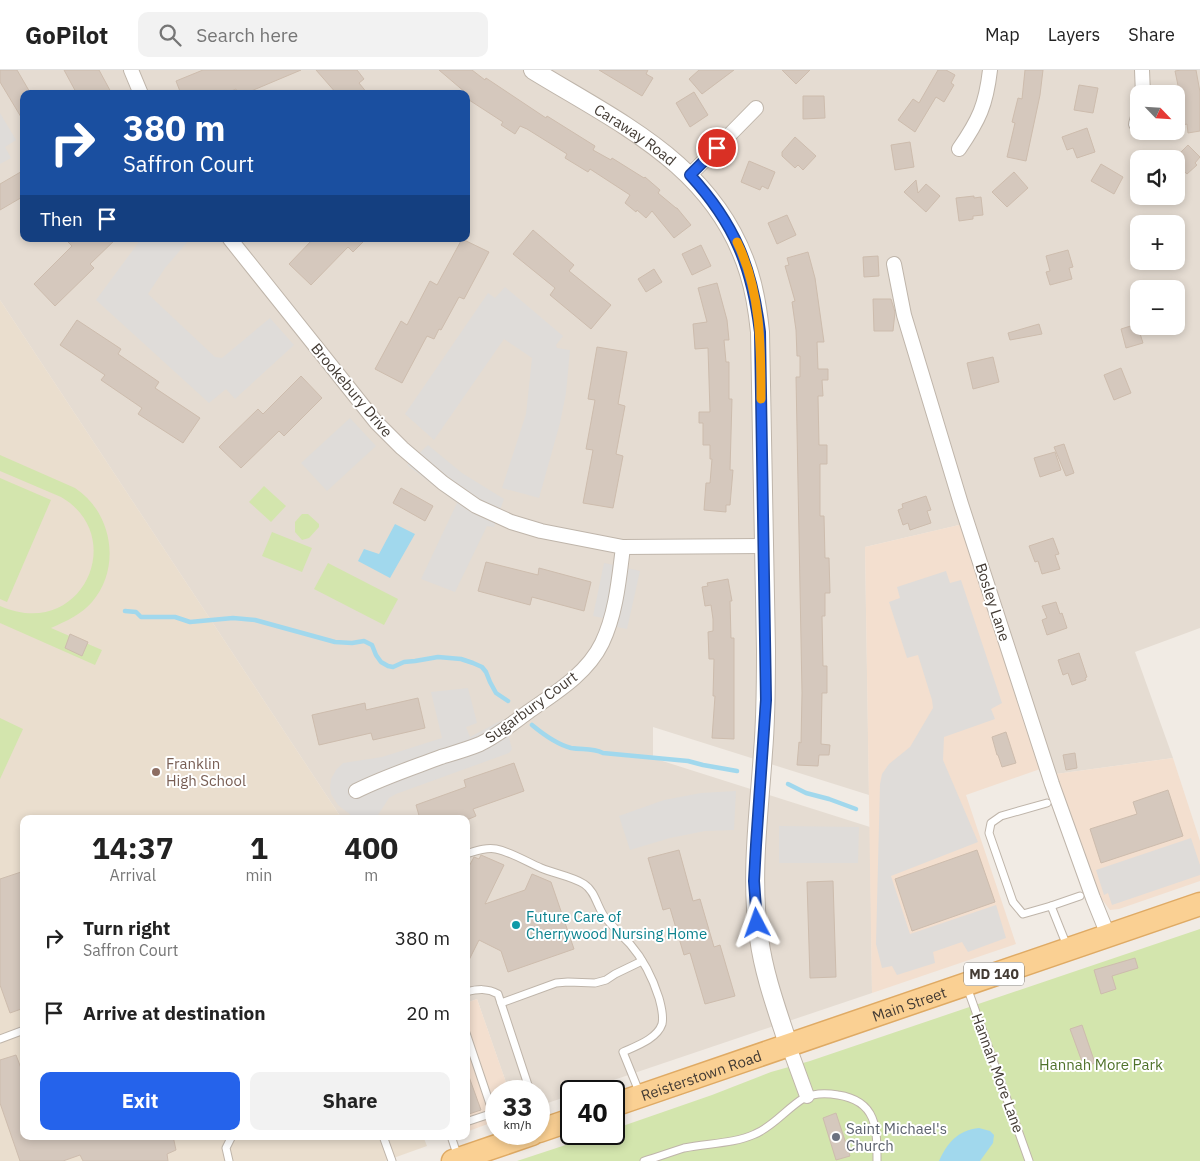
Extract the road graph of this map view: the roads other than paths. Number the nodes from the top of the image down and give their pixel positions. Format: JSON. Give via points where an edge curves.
{"nodes":[{"id":1,"x":131,"y":70,"type":"edge"},
{"id":2,"x":533,"y":70,"type":"edge"},
{"id":3,"x":990,"y":70,"type":"edge"},
{"id":4,"x":1142,"y":70,"type":"edge"},
{"id":5,"x":1143,"y":85,"type":"edge"},
{"id":6,"x":139,"y":90,"type":"edge"},
{"id":7,"x":756,"y":108,"type":"dead end"},
{"id":8,"x":959,"y":149,"type":"dead end"},
{"id":9,"x":690,"y":175,"type":"junction"},
{"id":10,"x":232,"y":242,"type":"edge"},
{"id":11,"x":894,"y":264,"type":"dead end"},
{"id":12,"x":763,"y":546,"type":"junction"},
{"id":13,"x":623,"y":547,"type":"junction"},
{"id":14,"x":356,"y":791,"type":"dead end"},
{"id":15,"x":1047,"y":803,"type":"dead end"},
{"id":16,"x":470,"y":853,"type":"edge"},
{"id":17,"x":1080,"y":896,"type":"dead end"},
{"id":18,"x":1200,"y":904,"type":"edge"},
{"id":19,"x":1051,"y":906,"type":"junction"},
{"id":20,"x":1108,"y":935,"type":"junction"},
{"id":21,"x":1068,"y":949,"type":"junction"},
{"id":22,"x":642,"y":961,"type":"junction"},
{"id":23,"x":966,"y":984,"type":"junction"},
{"id":24,"x":470,"y":991,"type":"edge"},
{"id":25,"x":501,"y":1003,"type":"junction"},
{"id":26,"x":20,"y":1032,"type":"edge"},
{"id":27,"x":0,"y":1039,"type":"edge"},
{"id":28,"x":788,"y":1044,"type":"junction"},
{"id":29,"x":470,"y":1045,"type":"edge"},
{"id":30,"x":526,"y":1080,"type":"edge"},
{"id":31,"x":485,"y":1089,"type":"edge"},
{"id":32,"x":641,"y":1096,"type":"junction"},
{"id":33,"x":807,"y":1096,"type":"junction"},
{"id":34,"x":625,"y":1101,"type":"edge"},
{"id":35,"x":485,"y":1116,"type":"edge"},
{"id":36,"x":470,"y":1121,"type":"edge"},
{"id":37,"x":230,"y":1140,"type":"edge"},
{"id":38,"x":384,"y":1140,"type":"edge"},
{"id":39,"x":452,"y":1140,"type":"edge"},
{"id":40,"x":489,"y":1145,"type":"edge"},
{"id":41,"x":456,"y":1160,"type":"edge"},
{"id":42,"x":228,"y":1161,"type":"edge"},
{"id":43,"x":392,"y":1161,"type":"edge"},
{"id":44,"x":644,"y":1161,"type":"edge"},
{"id":45,"x":877,"y":1161,"type":"edge"},
{"id":46,"x":1029,"y":1161,"type":"edge"}],
"edges":[{"from":1,"to":6,"type":"street"},
{"from":2,"to":9,"type":"street","name":"Caraway Road","via":[[629,128],[667,154]]},
{"from":3,"to":8,"type":"street","via":[[984,106],[976,126]]},
{"from":4,"to":5,"type":"street"},
{"from":7,"to":9,"type":"street"},
{"from":9,"to":12,"type":"street","name":"Caraway Road","via":[[732,232],[747,266],[756,301],[760,342]]},
{"from":10,"to":13,"type":"street","name":"Brookebury Drive","via":[[376,422],[443,483],[476,506],[511,522]]},
{"from":11,"to":20,"type":"street","name":"Bosley Lane","via":[[904,315],[961,504],[1052,784]]},
{"from":12,"to":13,"type":"street","name":"Brookebury Drive"},
{"from":12,"to":28,"type":"street","name":"Caraway Road","via":[[766,700],[754,881],[763,959]]},
{"from":13,"to":14,"type":"street","name":"Sugarbury Court","via":[[608,630],[580,673],[480,744],[385,777]]},
{"from":15,"to":19,"type":"lane","via":[[1001,816],[991,823],[989,833],[1012,902],[1023,914]]},
{"from":16,"to":22,"type":"lane","via":[[495,848],[585,885],[592,891],[603,914]]},
{"from":17,"to":19,"type":"lane"},
{"from":18,"to":20,"type":"main road","name":"Main Street","number":"MD 140"},
{"from":19,"to":21,"type":"lane"},
{"from":20,"to":21,"type":"main road","name":"Main Street","number":"MD 140"},
{"from":21,"to":23,"type":"main road","name":"Main Street","number":"MD 140"},
{"from":22,"to":25,"type":"lane","via":[[606,980],[556,983]]},
{"from":22,"to":32,"type":"lane","via":[[654,984],[663,1016],[657,1033],[623,1052]]},
{"from":23,"to":28,"type":"main road","name":"Main Street","number":"MD 140"},
{"from":23,"to":46,"type":"lane","name":"Hannah More Lane"},
{"from":24,"to":25,"type":"lane","via":[[490,990],[498,994]]},
{"from":25,"to":30,"type":"lane"},
{"from":26,"to":27,"type":"lane"},
{"from":28,"to":32,"type":"main road","name":"Reisterstown Road","number":"MD 140"},
{"from":28,"to":33,"type":"street"},
{"from":29,"to":31,"type":"lane"},
{"from":32,"to":34,"type":"main road","name":"Reisterstown Road","number":"MD 140"},
{"from":33,"to":44,"type":"lane","via":[[755,1134],[684,1148]]},
{"from":33,"to":45,"type":"lane","via":[[848,1096],[870,1110],[877,1135]]},
{"from":35,"to":36,"type":"lane"},
{"from":37,"to":42,"type":"lane","via":[[226,1148]]},
{"from":38,"to":43,"type":"lane"},
{"from":39,"to":41,"type":"lane"},
{"from":40,"to":41,"type":"main road"}]}
